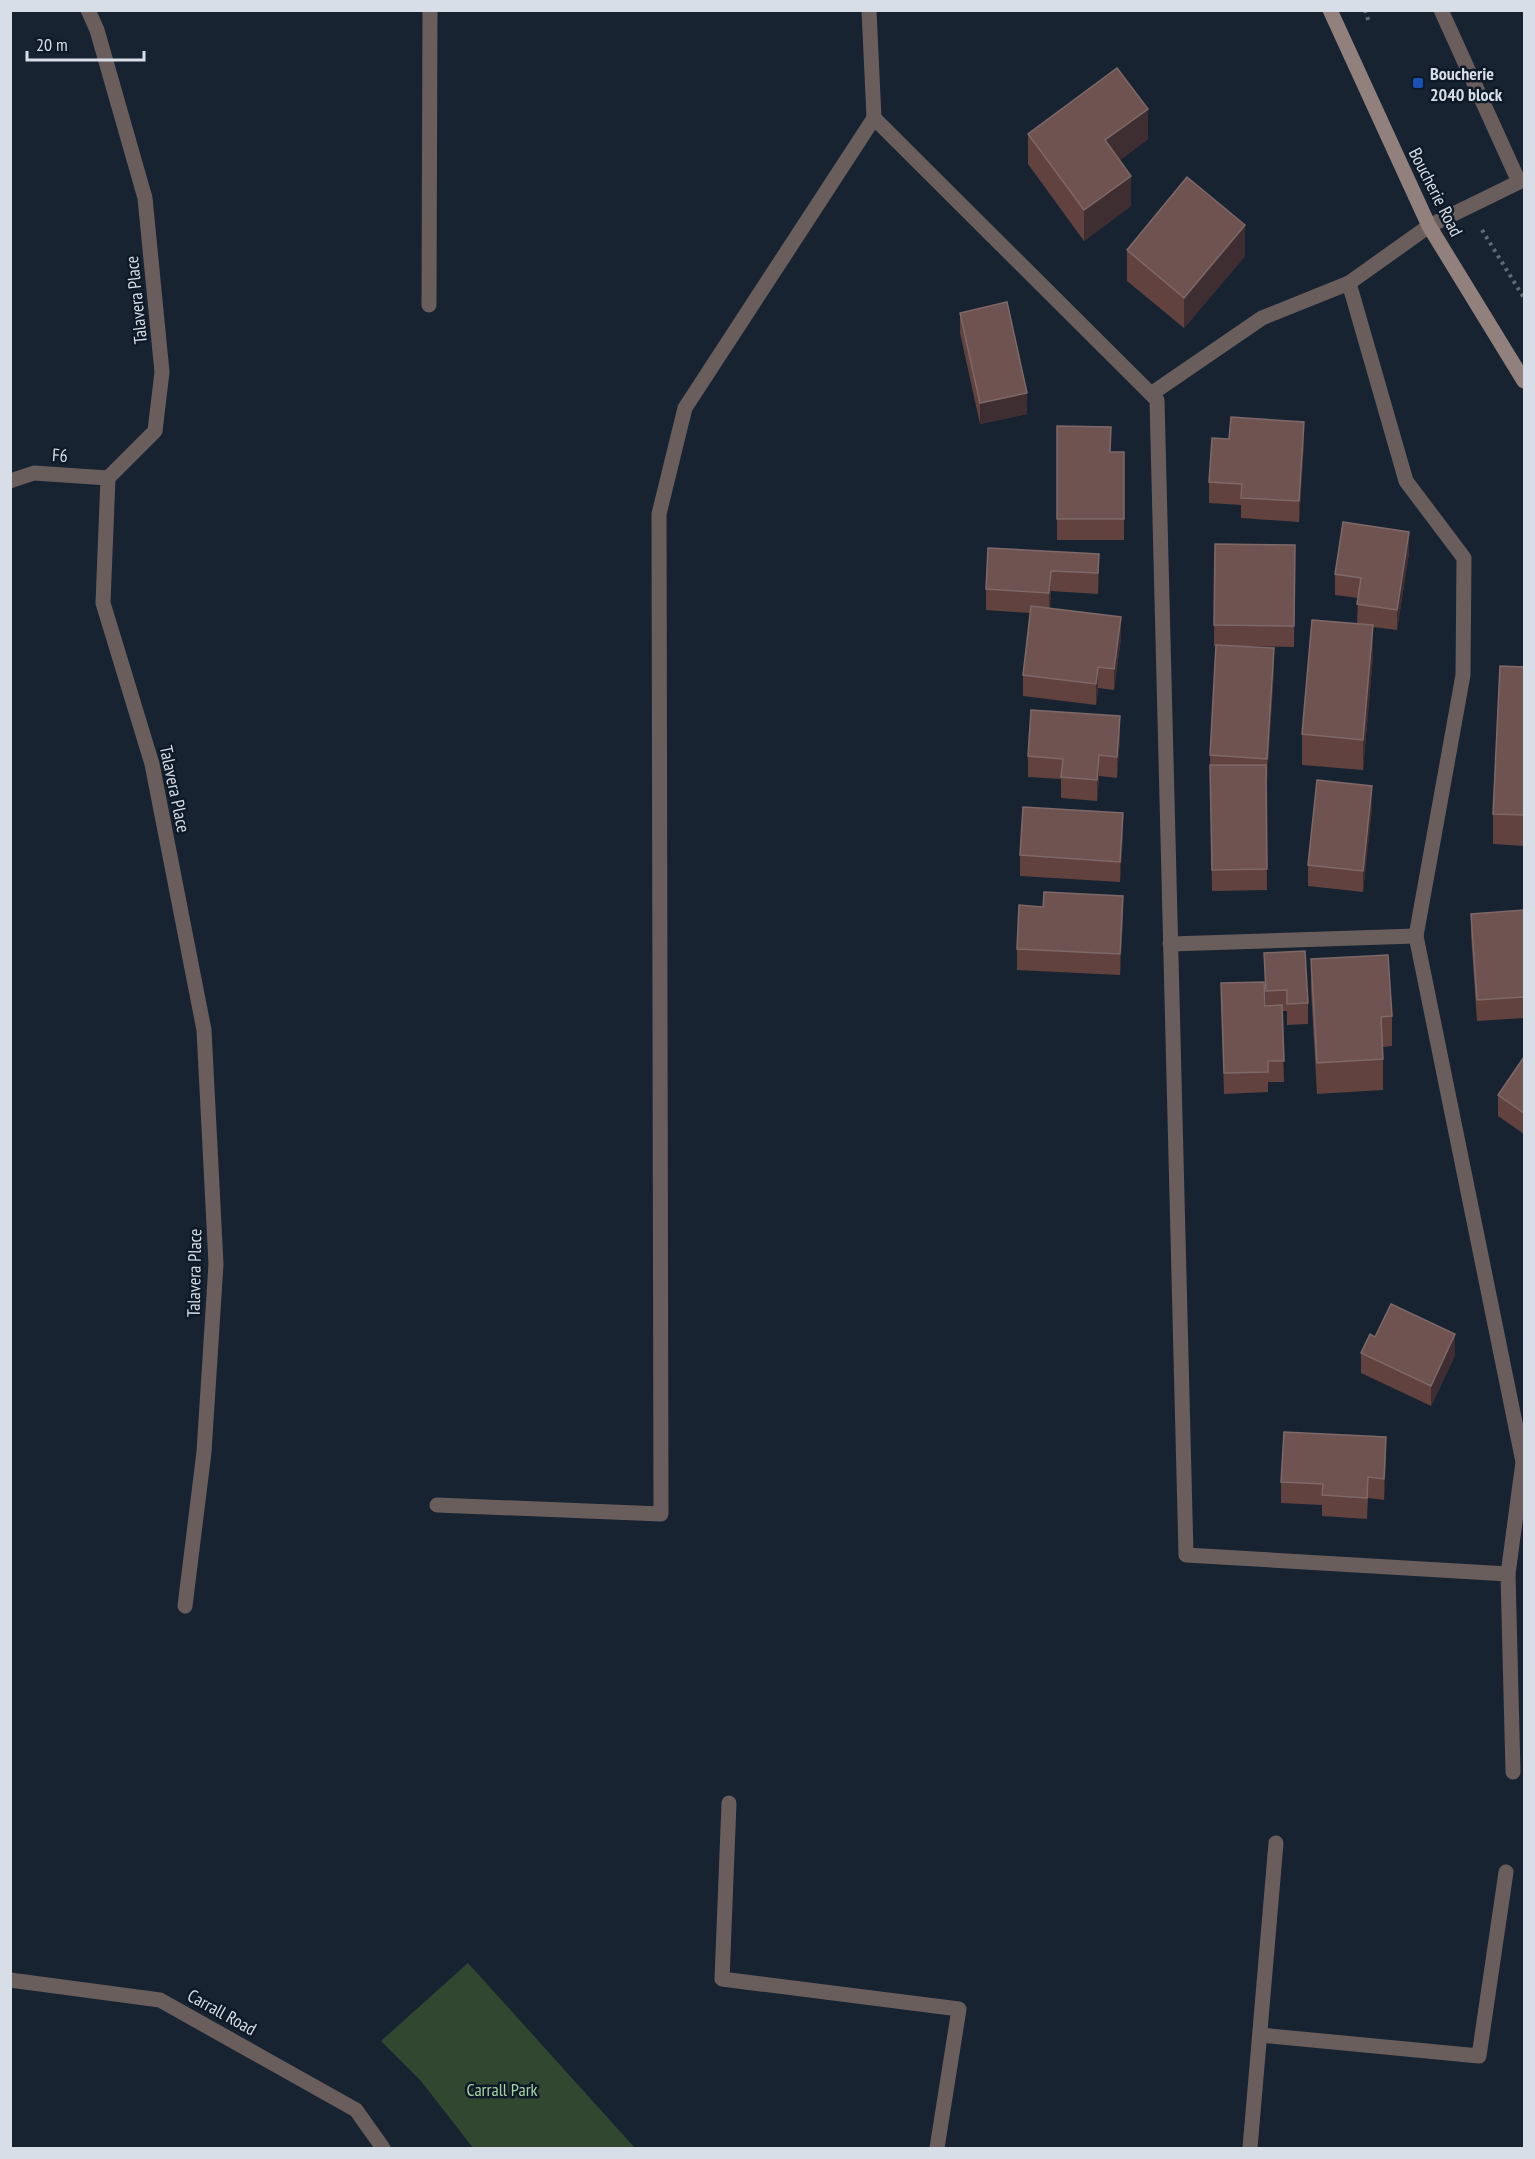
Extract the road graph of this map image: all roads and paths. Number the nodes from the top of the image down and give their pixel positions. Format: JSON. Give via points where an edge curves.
{"nodes":[{"id":1,"x":88,"y":10,"type":"edge"},
{"id":2,"x":430,"y":10,"type":"edge"},
{"id":3,"x":869,"y":10,"type":"edge"},
{"id":4,"x":1330,"y":10,"type":"edge"},
{"id":5,"x":1365,"y":10,"type":"edge"},
{"id":6,"x":1442,"y":10,"type":"edge"},
{"id":7,"x":1373,"y":33,"type":"dead end"},
{"id":8,"x":874,"y":118,"type":"junction"},
{"id":9,"x":1523,"y":184,"type":"edge"},
{"id":10,"x":1470,"y":206,"type":"junction"},
{"id":11,"x":1429,"y":226,"type":"junction"},
{"id":12,"x":1348,"y":282,"type":"junction"},
{"id":13,"x":1524,"y":298,"type":"edge"},
{"id":14,"x":429,"y":304,"type":"dead end"},
{"id":15,"x":1524,"y":381,"type":"edge"},
{"id":16,"x":1151,"y":394,"type":"junction"},
{"id":17,"x":108,"y":478,"type":"junction"},
{"id":18,"x":10,"y":481,"type":"edge"},
{"id":19,"x":1416,"y":936,"type":"junction"},
{"id":20,"x":1170,"y":944,"type":"junction"},
{"id":21,"x":437,"y":1505,"type":"dead end"},
{"id":22,"x":1508,"y":1574,"type":"junction"},
{"id":23,"x":185,"y":1606,"type":"dead end"},
{"id":24,"x":1513,"y":1773,"type":"dead end"},
{"id":25,"x":729,"y":1803,"type":"dead end"},
{"id":26,"x":1276,"y":1843,"type":"dead end"},
{"id":27,"x":1506,"y":1872,"type":"dead end"},
{"id":28,"x":10,"y":1980,"type":"edge"},
{"id":29,"x":1260,"y":2035,"type":"junction"},
{"id":30,"x":383,"y":2148,"type":"edge"},
{"id":31,"x":937,"y":2148,"type":"edge"},
{"id":32,"x":1250,"y":2148,"type":"edge"}],
"edges":[{"from":1,"to":17,"type":"street","name":"Talavera Place","via":[[145,198],[162,372],[155,431]]},
{"from":2,"to":14,"type":"street"},
{"from":3,"to":8,"type":"street"},
{"from":4,"to":11,"type":"main road","name":"Boucherie Road"},
{"from":5,"to":7,"type":"path"},
{"from":6,"to":9,"type":"street"},
{"from":8,"to":16,"type":"street"},
{"from":8,"to":21,"type":"street","via":[[685,408],[659,514],[661,1514]]},
{"from":9,"to":10,"type":"street"},
{"from":10,"to":11,"type":"street"},
{"from":10,"to":13,"type":"path"},
{"from":11,"to":12,"type":"street"},
{"from":11,"to":15,"type":"main road","name":"Boucherie Road"},
{"from":12,"to":16,"type":"street","via":[[1262,318]]},
{"from":12,"to":19,"type":"street","via":[[1406,481],[1464,558],[1463,675]]},
{"from":16,"to":20,"type":"street","via":[[1156,400]]},
{"from":17,"to":18,"type":"street","name":"F6","via":[[34,473]]},
{"from":17,"to":23,"type":"street","name":"Talavera Place","via":[[103,603],[152,764],[204,1030],[216,1264],[204,1452]]},
{"from":19,"to":20,"type":"street"},
{"from":19,"to":22,"type":"street","via":[[1523,1462]]},
{"from":20,"to":22,"type":"street","via":[[1186,1555]]},
{"from":22,"to":24,"type":"street"},
{"from":25,"to":31,"type":"street","via":[[722,1979],[960,2009]]},
{"from":26,"to":29,"type":"street"},
{"from":27,"to":29,"type":"street","via":[[1479,2056]]},
{"from":28,"to":30,"type":"street","name":"Carrall Road","via":[[160,2000],[356,2110]]},
{"from":29,"to":32,"type":"street"}]}
